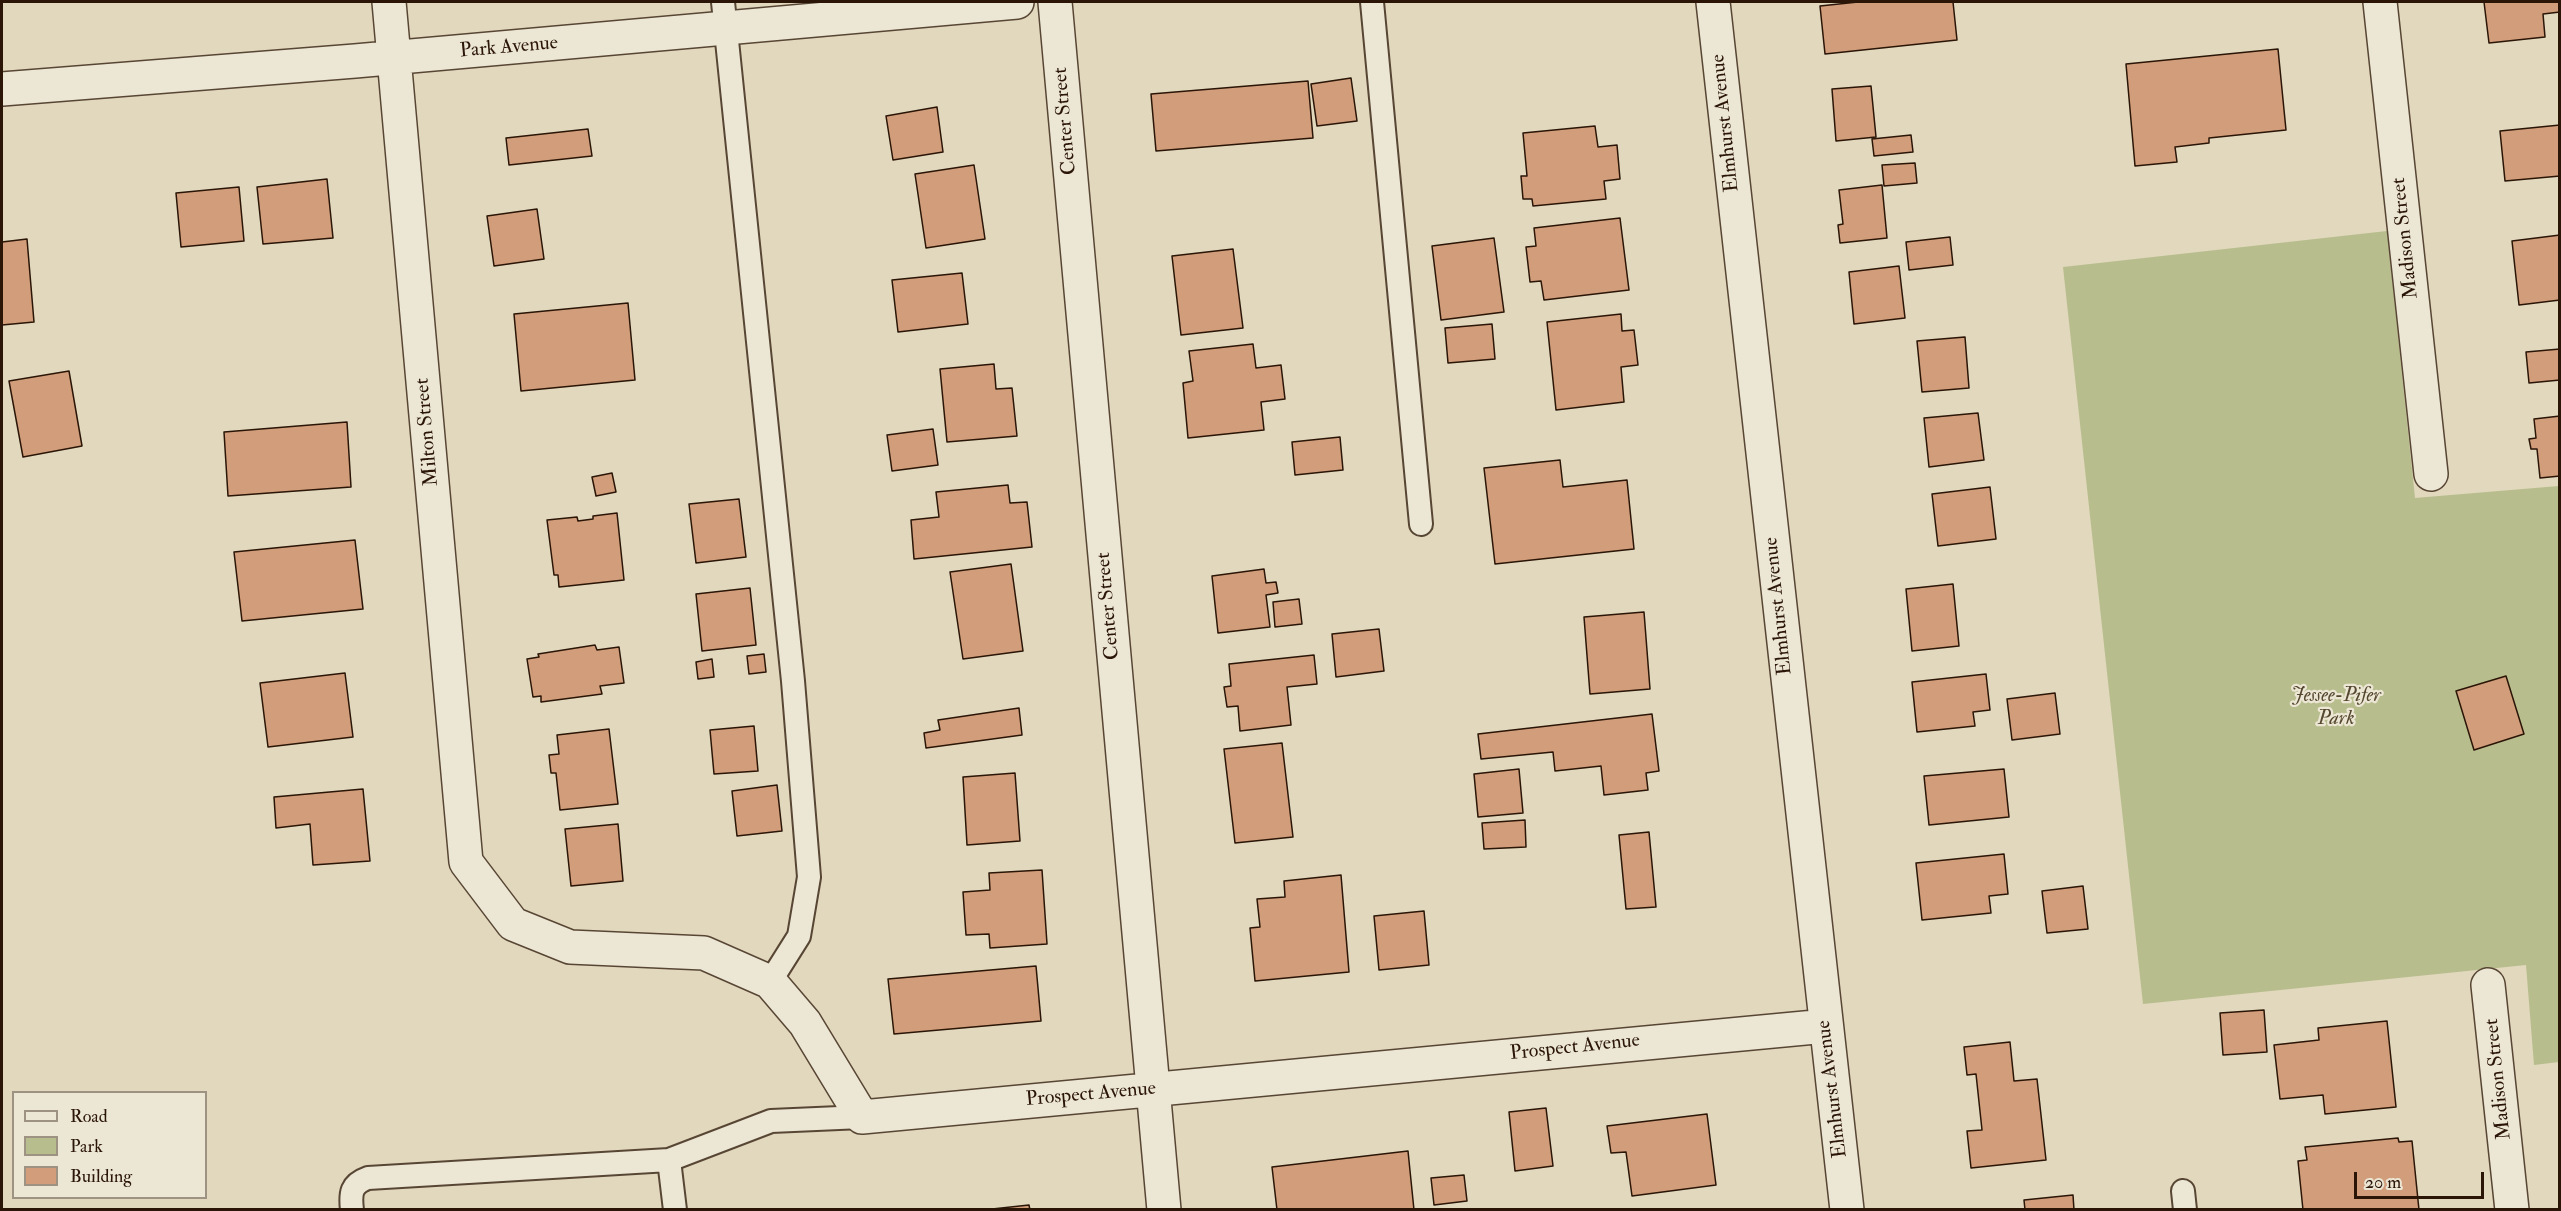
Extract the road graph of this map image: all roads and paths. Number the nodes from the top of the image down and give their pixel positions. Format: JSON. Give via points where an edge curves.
{"nodes":[{"id":1,"x":389,"y":2,"type":"edge"},
{"id":2,"x":1017,"y":2,"type":"edge"},
{"id":3,"x":1055,"y":2,"type":"edge"},
{"id":4,"x":1372,"y":2,"type":"edge"},
{"id":5,"x":1713,"y":2,"type":"edge"},
{"id":6,"x":2380,"y":2,"type":"edge"},
{"id":7,"x":724,"y":15,"type":"edge"},
{"id":8,"x":395,"y":58,"type":"junction"},
{"id":9,"x":2,"y":89,"type":"edge"},
{"id":10,"x":2431,"y":474,"type":"dead end"},
{"id":11,"x":1421,"y":524,"type":"dead end"},
{"id":12,"x":770,"y":982,"type":"junction"},
{"id":13,"x":2488,"y":985,"type":"dead end"},
{"id":14,"x":1827,"y":1026,"type":"junction"},
{"id":15,"x":1152,"y":1089,"type":"junction"},
{"id":16,"x":862,"y":1117,"type":"junction"},
{"id":17,"x":669,"y":1160,"type":"junction"},
{"id":18,"x":352,"y":1209,"type":"edge"},
{"id":19,"x":675,"y":1209,"type":"edge"},
{"id":20,"x":1164,"y":1209,"type":"edge"},
{"id":21,"x":1847,"y":1209,"type":"edge"},
{"id":22,"x":2512,"y":1209,"type":"edge"}],
"edges":[{"from":1,"to":8,"type":"street","name":"Milton Street"},
{"from":2,"to":7,"type":"street","name":"Park Avenue"},
{"from":3,"to":15,"type":"street","name":"Center Street"},
{"from":4,"to":11,"type":"lane"},
{"from":5,"to":14,"type":"street","name":"Elmhurst Avenue"},
{"from":6,"to":10,"type":"street","name":"Madison Street"},
{"from":7,"to":8,"type":"street","name":"Park Avenue"},
{"from":7,"to":12,"type":"lane","via":[[793,681],[809,877],[800,936]]},
{"from":8,"to":9,"type":"street","name":"Park Avenue"},
{"from":8,"to":12,"type":"street","name":"Milton Street","via":[[466,862],[513,924],[570,947],[704,953]]},
{"from":12,"to":16,"type":"street","via":[[805,1023]]},
{"from":13,"to":22,"type":"street","name":"Madison Street"},
{"from":14,"to":15,"type":"street","name":"Prospect Avenue"},
{"from":14,"to":21,"type":"street","name":"Elmhurst Avenue"},
{"from":15,"to":16,"type":"street","name":"Prospect Avenue"},
{"from":15,"to":20,"type":"street","name":"Center Street"},
{"from":16,"to":17,"type":"lane","via":[[771,1121]]},
{"from":17,"to":18,"type":"lane","via":[[368,1178],[352,1188]]},
{"from":17,"to":19,"type":"lane"}]}
